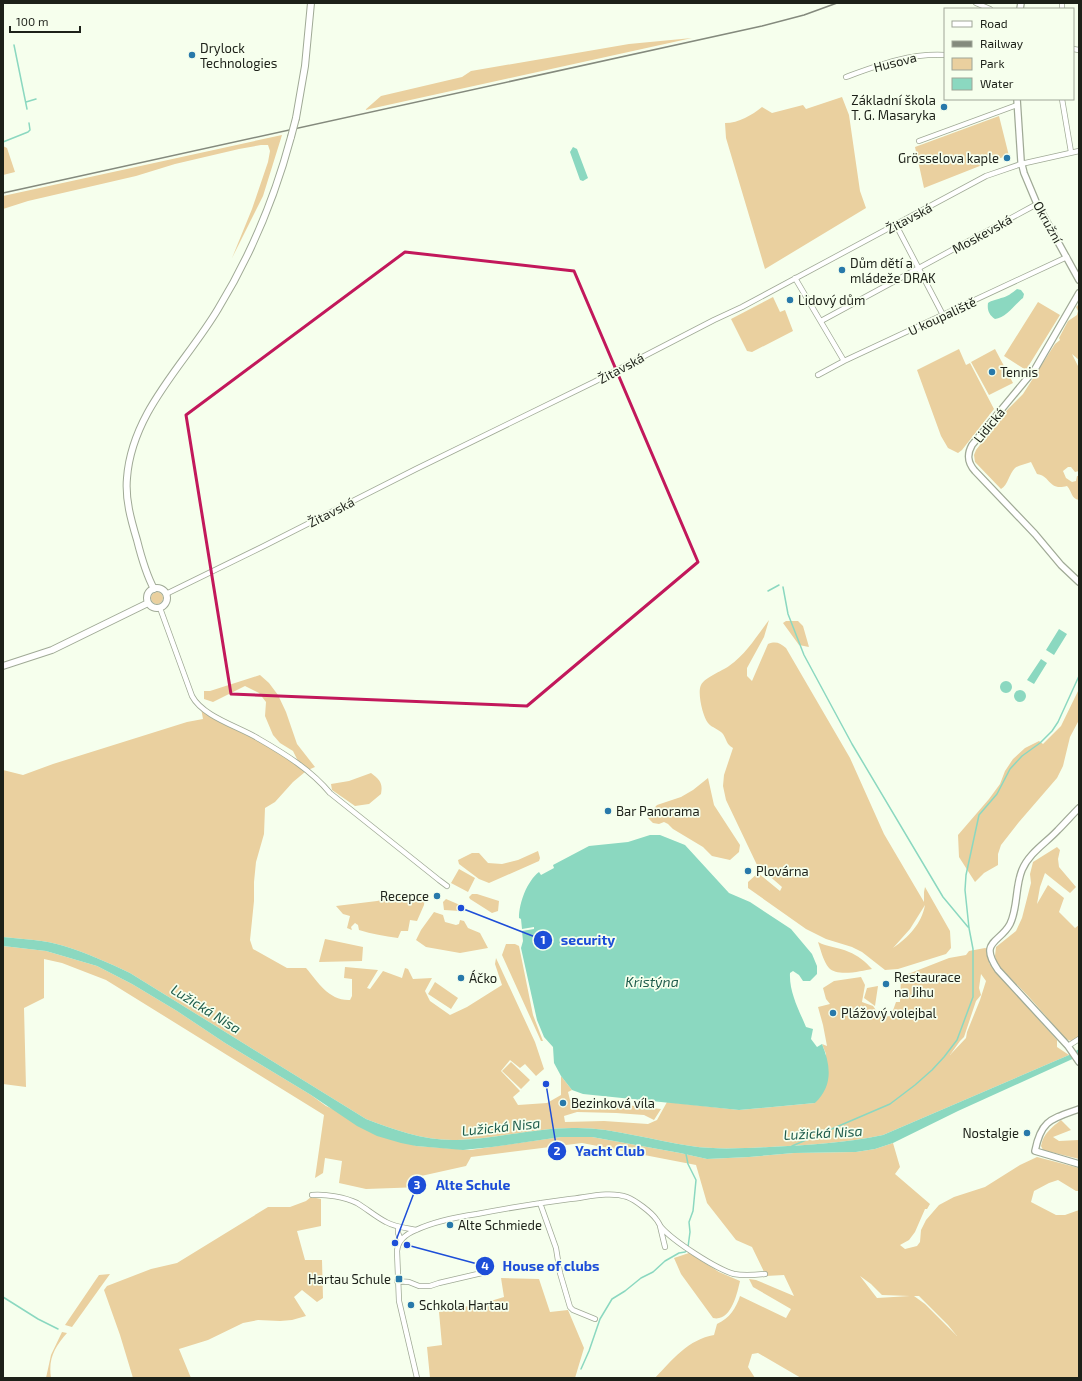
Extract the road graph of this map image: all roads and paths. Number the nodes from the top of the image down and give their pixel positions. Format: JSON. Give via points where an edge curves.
{"nodes":[{"id":1,"x":311,"y":3,"type":"edge"},
{"id":2,"x":976,"y":3,"type":"edge"},
{"id":3,"x":988,"y":8,"type":"edge"},
{"id":4,"x":944,"y":55,"type":"edge"},
{"id":5,"x":846,"y":77,"type":"dead end"},
{"id":6,"x":1062,"y":100,"type":"edge"},
{"id":7,"x":1017,"y":102,"type":"edge"},
{"id":8,"x":920,"y":141,"type":"dead end"},
{"id":9,"x":1079,"y":150,"type":"edge"},
{"id":10,"x":1071,"y":152,"type":"junction"},
{"id":11,"x":1021,"y":164,"type":"junction"},
{"id":12,"x":1038,"y":204,"type":"junction"},
{"id":13,"x":896,"y":225,"type":"junction"},
{"id":14,"x":1068,"y":257,"type":"junction"},
{"id":15,"x":919,"y":269,"type":"junction"},
{"id":16,"x":796,"y":278,"type":"junction"},
{"id":17,"x":1079,"y":280,"type":"edge"},
{"id":18,"x":1079,"y":293,"type":"edge"},
{"id":19,"x":943,"y":315,"type":"junction"},
{"id":20,"x":821,"y":321,"type":"junction"},
{"id":21,"x":844,"y":361,"type":"junction"},
{"id":22,"x":818,"y":375,"type":"dead end"},
{"id":23,"x":1079,"y":582,"type":"edge"},
{"id":24,"x":154,"y":589,"type":"junction"},
{"id":25,"x":166,"y":594,"type":"junction"},
{"id":26,"x":148,"y":603,"type":"junction"},
{"id":27,"x":160,"y":608,"type":"junction"},
{"id":28,"x":3,"y":666,"type":"edge"},
{"id":29,"x":1079,"y":808,"type":"edge"},
{"id":30,"x":447,"y":886,"type":"dead end"},
{"id":31,"x":1079,"y":1039,"type":"edge"},
{"id":32,"x":1069,"y":1048,"type":"junction"},
{"id":33,"x":1078,"y":1061,"type":"edge"},
{"id":34,"x":1079,"y":1109,"type":"edge"},
{"id":35,"x":1079,"y":1164,"type":"edge"},
{"id":36,"x":312,"y":1194,"type":"dead end"},
{"id":37,"x":540,"y":1203,"type":"junction"},
{"id":38,"x":660,"y":1226,"type":"junction"},
{"id":39,"x":398,"y":1227,"type":"junction"},
{"id":40,"x":416,"y":1230,"type":"junction"},
{"id":41,"x":401,"y":1240,"type":"junction"},
{"id":42,"x":665,"y":1247,"type":"dead end"},
{"id":43,"x":486,"y":1272,"type":"dead end"},
{"id":44,"x":765,"y":1274,"type":"dead end"},
{"id":45,"x":397,"y":1281,"type":"junction"},
{"id":46,"x":595,"y":1319,"type":"dead end"},
{"id":47,"x":417,"y":1378,"type":"edge"}],
"edges":[{"from":1,"to":24,"type":"main road","bridge":true,"via":[[305,66],[296,118],[284,163],[265,215],[236,278],[210,322],[153,404],[136,437],[127,478],[129,508]]},
{"from":2,"to":3,"type":"street"},
{"from":4,"to":5,"type":"street","name":"Husova","via":[[899,59]]},
{"from":6,"to":10,"type":"street"},
{"from":7,"to":8,"type":"street"},
{"from":7,"to":11,"type":"street","name":"Okružní"},
{"from":9,"to":10,"type":"street","name":"Žitavská"},
{"from":10,"to":11,"type":"street","name":"Žitavská"},
{"from":11,"to":12,"type":"street","name":"Okružní"},
{"from":11,"to":13,"type":"street","name":"Žitavská","via":[[986,176]]},
{"from":12,"to":14,"type":"street","name":"Okružní"},
{"from":12,"to":15,"type":"street","name":"Moskevská"},
{"from":13,"to":15,"type":"street"},
{"from":13,"to":16,"type":"street","name":"Žitavská"},
{"from":14,"to":17,"type":"street","name":"Okružní"},
{"from":14,"to":19,"type":"street","name":"U koupaliště"},
{"from":15,"to":19,"type":"street"},
{"from":15,"to":20,"type":"street","name":"Moskevská"},
{"from":16,"to":20,"type":"street"},
{"from":16,"to":25,"type":"street","name":"Žitavská","via":[[594,382]]},
{"from":18,"to":23,"type":"street","name":"Lidická","via":[[1035,369],[972,445],[968,457],[974,471]]},
{"from":19,"to":21,"type":"street","name":"U koupaliště"},
{"from":20,"to":21,"type":"street"},
{"from":21,"to":22,"type":"street","name":"U koupaliště"},
{"from":24,"to":25,"type":"main road","via":[[161,589]]},
{"from":24,"to":26,"type":"main road","via":[[148,594]]},
{"from":25,"to":27,"type":"main road","via":[[166,602]]},
{"from":26,"to":27,"type":"main road","via":[[153,608]]},
{"from":26,"to":28,"type":"main road","via":[[52,650]]},
{"from":27,"to":30,"type":"street","via":[[192,696],[198,704],[298,764],[322,783],[330,793]]},
{"from":29,"to":32,"type":"street","via":[[1025,863],[1010,924],[990,948],[991,959],[998,970]]},
{"from":31,"to":32,"type":"street"},
{"from":32,"to":33,"type":"street"},
{"from":34,"to":35,"type":"street","via":[[1048,1122],[1040,1132],[1035,1151]]},
{"from":36,"to":39,"type":"street","via":[[338,1197],[357,1203],[387,1223]]},
{"from":37,"to":38,"type":"street","via":[[594,1196],[627,1197],[654,1217]]},
{"from":37,"to":40,"type":"street","via":[[453,1218]]},
{"from":37,"to":46,"type":"street","via":[[556,1248],[570,1307]]},
{"from":38,"to":42,"type":"street"},
{"from":38,"to":44,"type":"street","via":[[688,1248],[727,1271],[742,1275]]},
{"from":39,"to":40,"type":"street"},
{"from":39,"to":41,"type":"street"},
{"from":40,"to":41,"type":"street"},
{"from":41,"to":45,"type":"street","via":[[397,1251]]},
{"from":43,"to":45,"type":"street","via":[[430,1286]]},
{"from":45,"to":47,"type":"street","via":[[399,1301]]}]}
